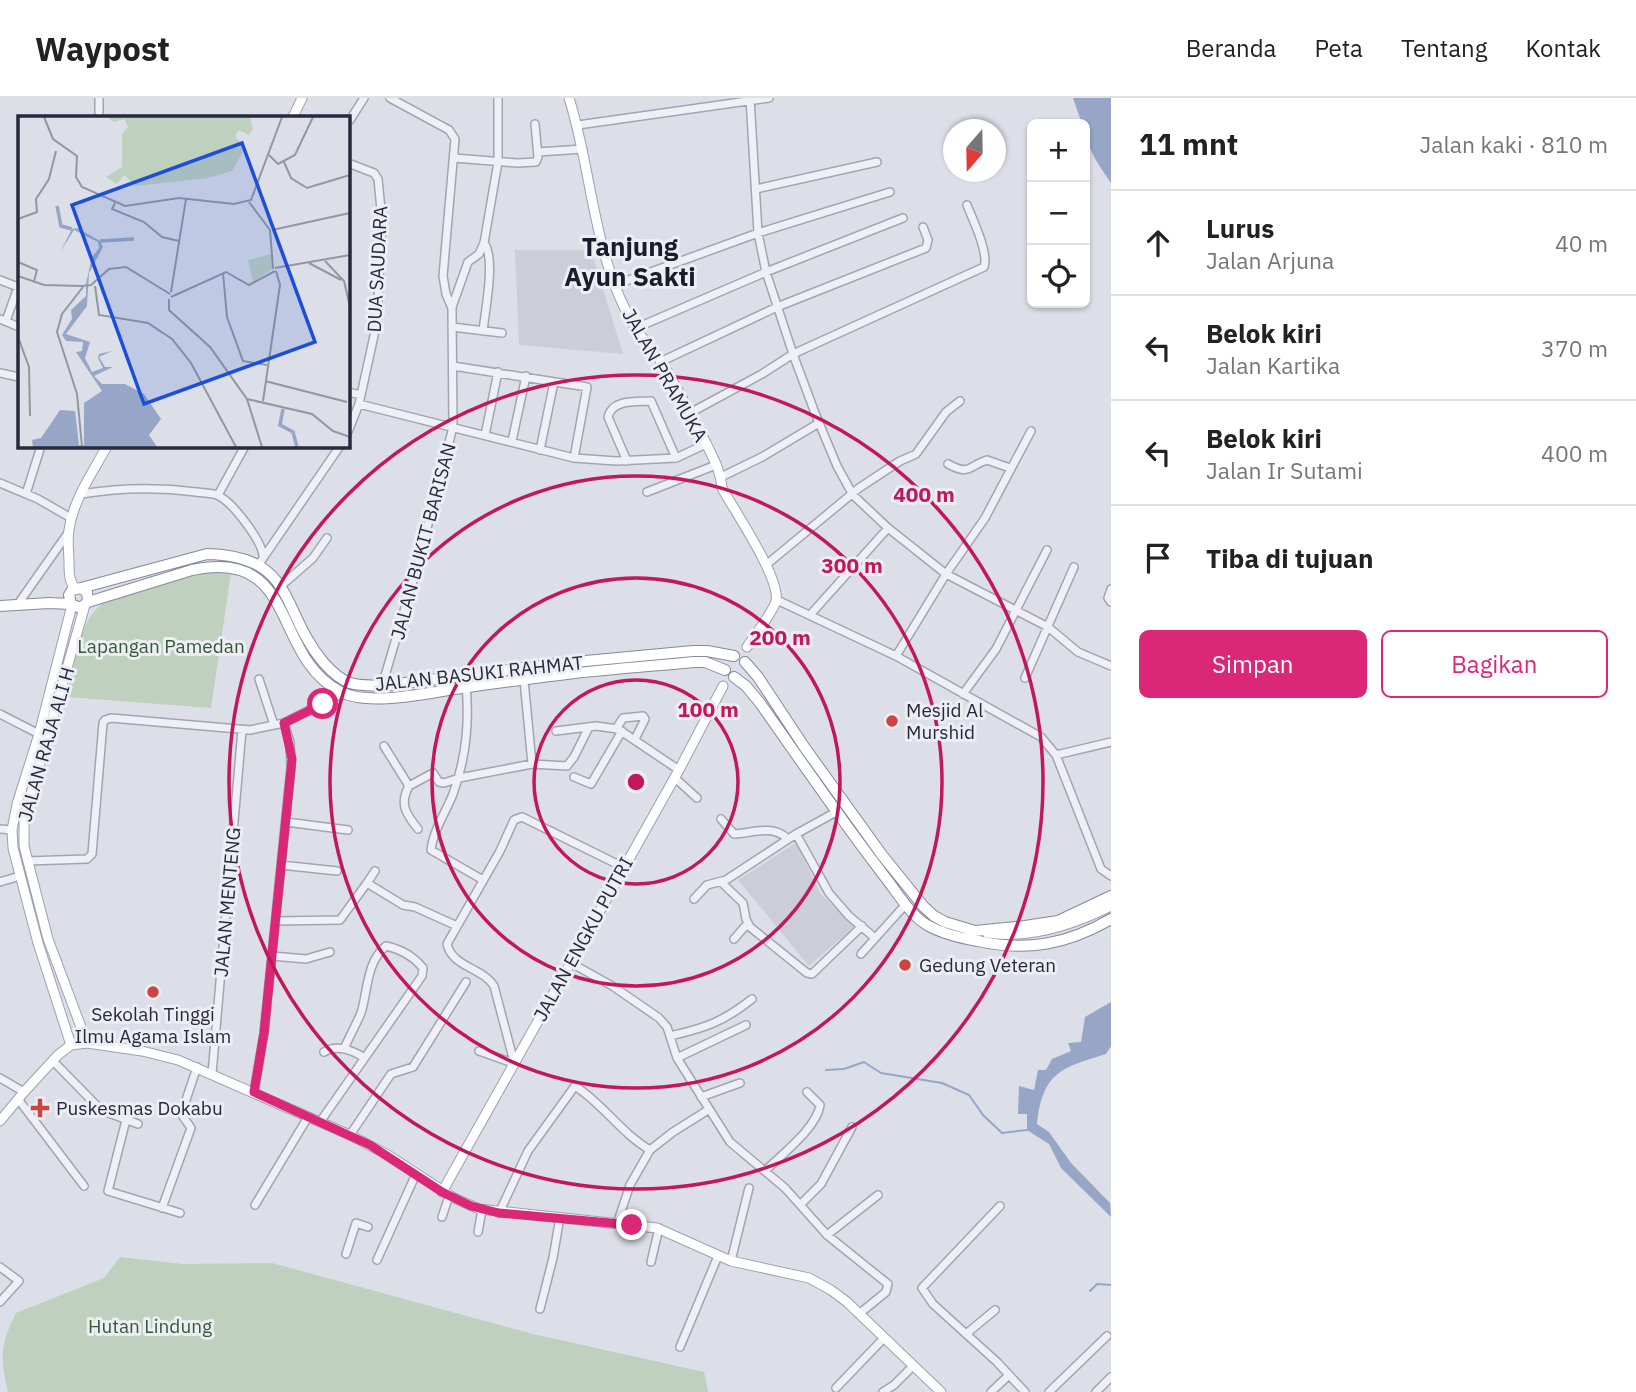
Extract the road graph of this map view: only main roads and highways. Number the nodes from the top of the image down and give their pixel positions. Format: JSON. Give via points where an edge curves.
{"nodes":[{"id":1,"x":302,"y":98,"type":"edge"},
{"id":2,"x":569,"y":98,"type":"edge"},
{"id":3,"x":293,"y":116,"type":"edge"},
{"id":4,"x":106,"y":448,"type":"edge"},
{"id":5,"x":76,"y":589,"type":"junction"},
{"id":6,"x":49,"y":603,"type":"junction"},
{"id":7,"x":87,"y":603,"type":"junction"},
{"id":8,"x":72,"y":605,"type":"junction"},
{"id":9,"x":0,"y":606,"type":"edge"},
{"id":10,"x":290,"y":615,"type":"junction"},
{"id":11,"x":747,"y":647,"type":"road end"},
{"id":12,"x":740,"y":658,"type":"junction"},
{"id":13,"x":729,"y":674,"type":"junction"},
{"id":14,"x":723,"y":686,"type":"road end"},
{"id":15,"x":19,"y":818,"type":"junction"},
{"id":16,"x":877,"y":858,"type":"junction"},
{"id":17,"x":1111,"y":896,"type":"edge"},
{"id":18,"x":1111,"y":915,"type":"edge"},
{"id":19,"x":976,"y":936,"type":"junction"},
{"id":20,"x":87,"y":1044,"type":"junction"},
{"id":21,"x":72,"y":1045,"type":"junction"},
{"id":22,"x":0,"y":1121,"type":"edge"},
{"id":23,"x":445,"y":1194,"type":"junction"},
{"id":24,"x":941,"y":1392,"type":"edge"}],
"edges":[{"from":1,"to":3,"type":"main road"},
{"from":2,"to":11,"type":"main road","name":"JALAN PRAMUKA","via":[[615,285],[636,328],[690,413],[716,465],[722,488],[775,586],[777,600]]},
{"from":4,"to":5,"type":"main road","via":[[81,494],[68,532],[69,572]]},
{"from":5,"to":6,"type":"highway"},
{"from":5,"to":7,"type":"highway","via":[[87,592]]},
{"from":5,"to":8,"type":"highway","via":[[69,596]]},
{"from":5,"to":10,"type":"highway","name":"JALAN BASUKI RAHMAT","via":[[207,554],[261,559],[281,586]]},
{"from":6,"to":8,"type":"highway"},
{"from":6,"to":9,"type":"highway"},
{"from":7,"to":8,"type":"highway","via":[[80,608]]},
{"from":7,"to":10,"type":"highway","name":"JALAN BASUKI RAHMAT","via":[[192,569],[220,566],[239,569],[265,584]]},
{"from":7,"to":15,"type":"main road","name":"JALAN RAJA ALI H"},
{"from":8,"to":15,"type":"main road"},
{"from":10,"to":12,"type":"highway","name":"JALAN BASUKI RAHMAT","via":[[338,677],[382,686],[693,651]]},
{"from":10,"to":13,"type":"highway","name":"JALAN BASUKI RAHMAT","via":[[303,656],[323,679],[357,697],[694,662],[713,664]]},
{"from":12,"to":13,"type":"highway","via":[[726,662]]},
{"from":12,"to":13,"type":"highway","via":[[745,672],[739,677]]},
{"from":12,"to":16,"type":"highway","via":[[758,677]]},
{"from":13,"to":16,"type":"highway","via":[[760,702],[836,812]]},
{"from":14,"to":23,"type":"main road","name":"JALAN ENGKU PUTRI"},
{"from":15,"to":20,"type":"main road","name":"JALAN RAJA ALI H","via":[[48,939]]},
{"from":15,"to":21,"type":"main road","via":[[12,830],[13,848]]},
{"from":16,"to":19,"type":"highway","via":[[924,907]]},
{"from":16,"to":19,"type":"highway","via":[[906,904],[927,925],[957,938]]},
{"from":17,"to":19,"type":"highway","via":[[1058,921]]},
{"from":18,"to":19,"type":"highway","via":[[1083,934],[1046,945],[1013,947]]},
{"from":20,"to":21,"type":"main road"},
{"from":20,"to":23,"type":"main road","via":[[142,1051],[212,1074],[350,1135]]},
{"from":21,"to":22,"type":"main road"},
{"from":23,"to":24,"type":"main road","via":[[499,1213],[659,1228],[730,1261],[809,1278],[859,1314]]}]}
